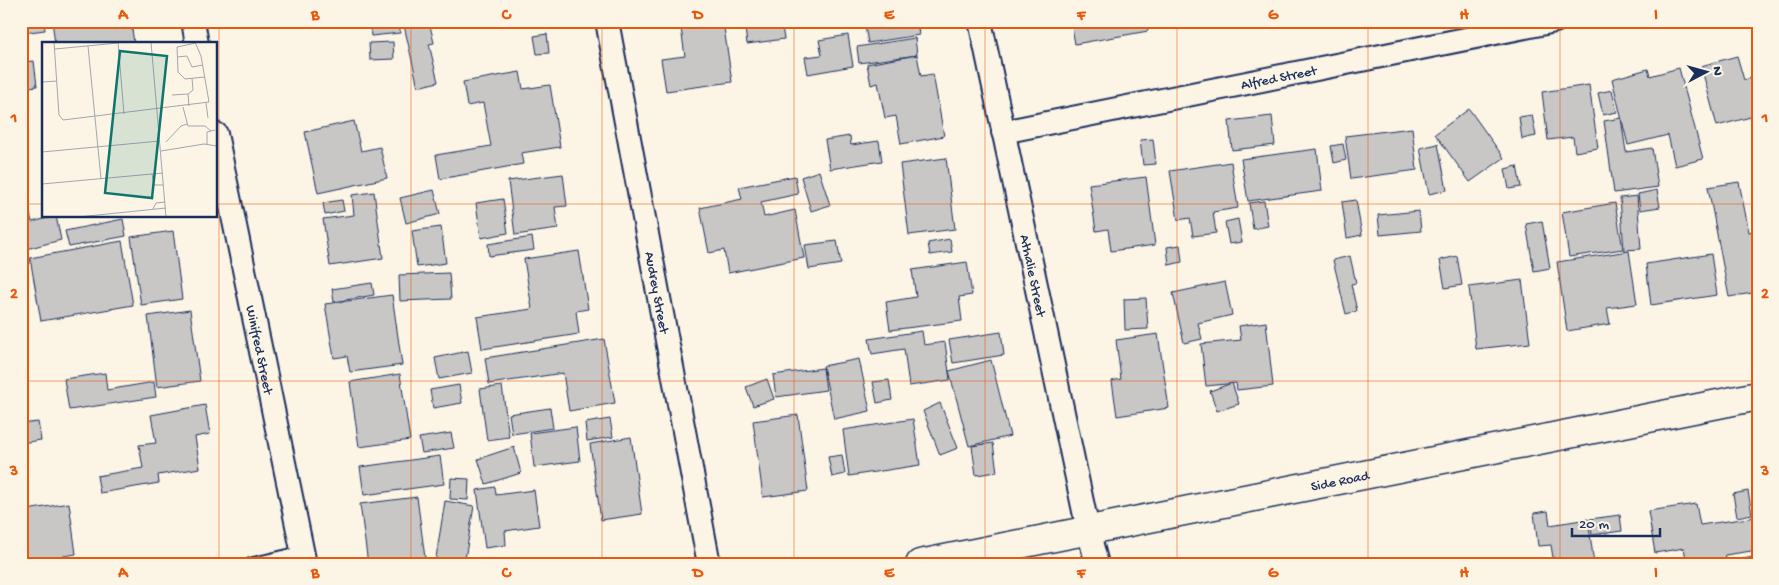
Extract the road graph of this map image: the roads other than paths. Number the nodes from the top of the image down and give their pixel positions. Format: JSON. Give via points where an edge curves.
{"nodes":[{"id":1,"x":193,"y":21,"type":"edge"},
{"id":2,"x":607,"y":21,"type":"edge"},
{"id":3,"x":980,"y":21,"type":"edge"},
{"id":4,"x":1555,"y":21,"type":"edge"},
{"id":5,"x":197,"y":42,"type":"edge"},
{"id":6,"x":1003,"y":132,"type":"junction"},
{"id":7,"x":218,"y":144,"type":"edge"},
{"id":8,"x":1758,"y":396,"type":"edge"},
{"id":9,"x":1088,"y":530,"type":"junction"},
{"id":10,"x":304,"y":558,"type":"edge"},
{"id":11,"x":251,"y":564,"type":"edge"},
{"id":12,"x":709,"y":564,"type":"edge"},
{"id":13,"x":920,"y":564,"type":"edge"},
{"id":14,"x":1097,"y":564,"type":"edge"}],
"edges":[{"from":1,"to":5,"type":"street"},
{"from":2,"to":12,"type":"street","name":"Audrey Street"},
{"from":3,"to":6,"type":"street","name":"Athalie Street"},
{"from":4,"to":6,"type":"street","name":"Alfred Street"},
{"from":6,"to":9,"type":"street","name":"Athalie Street"},
{"from":7,"to":10,"type":"street","name":"Winifred Street"},
{"from":8,"to":9,"type":"street","name":"Side Road"},
{"from":9,"to":13,"type":"street","name":"Side Road"},
{"from":9,"to":14,"type":"street","name":"Athalie Street"},
{"from":10,"to":11,"type":"lane"}]}
